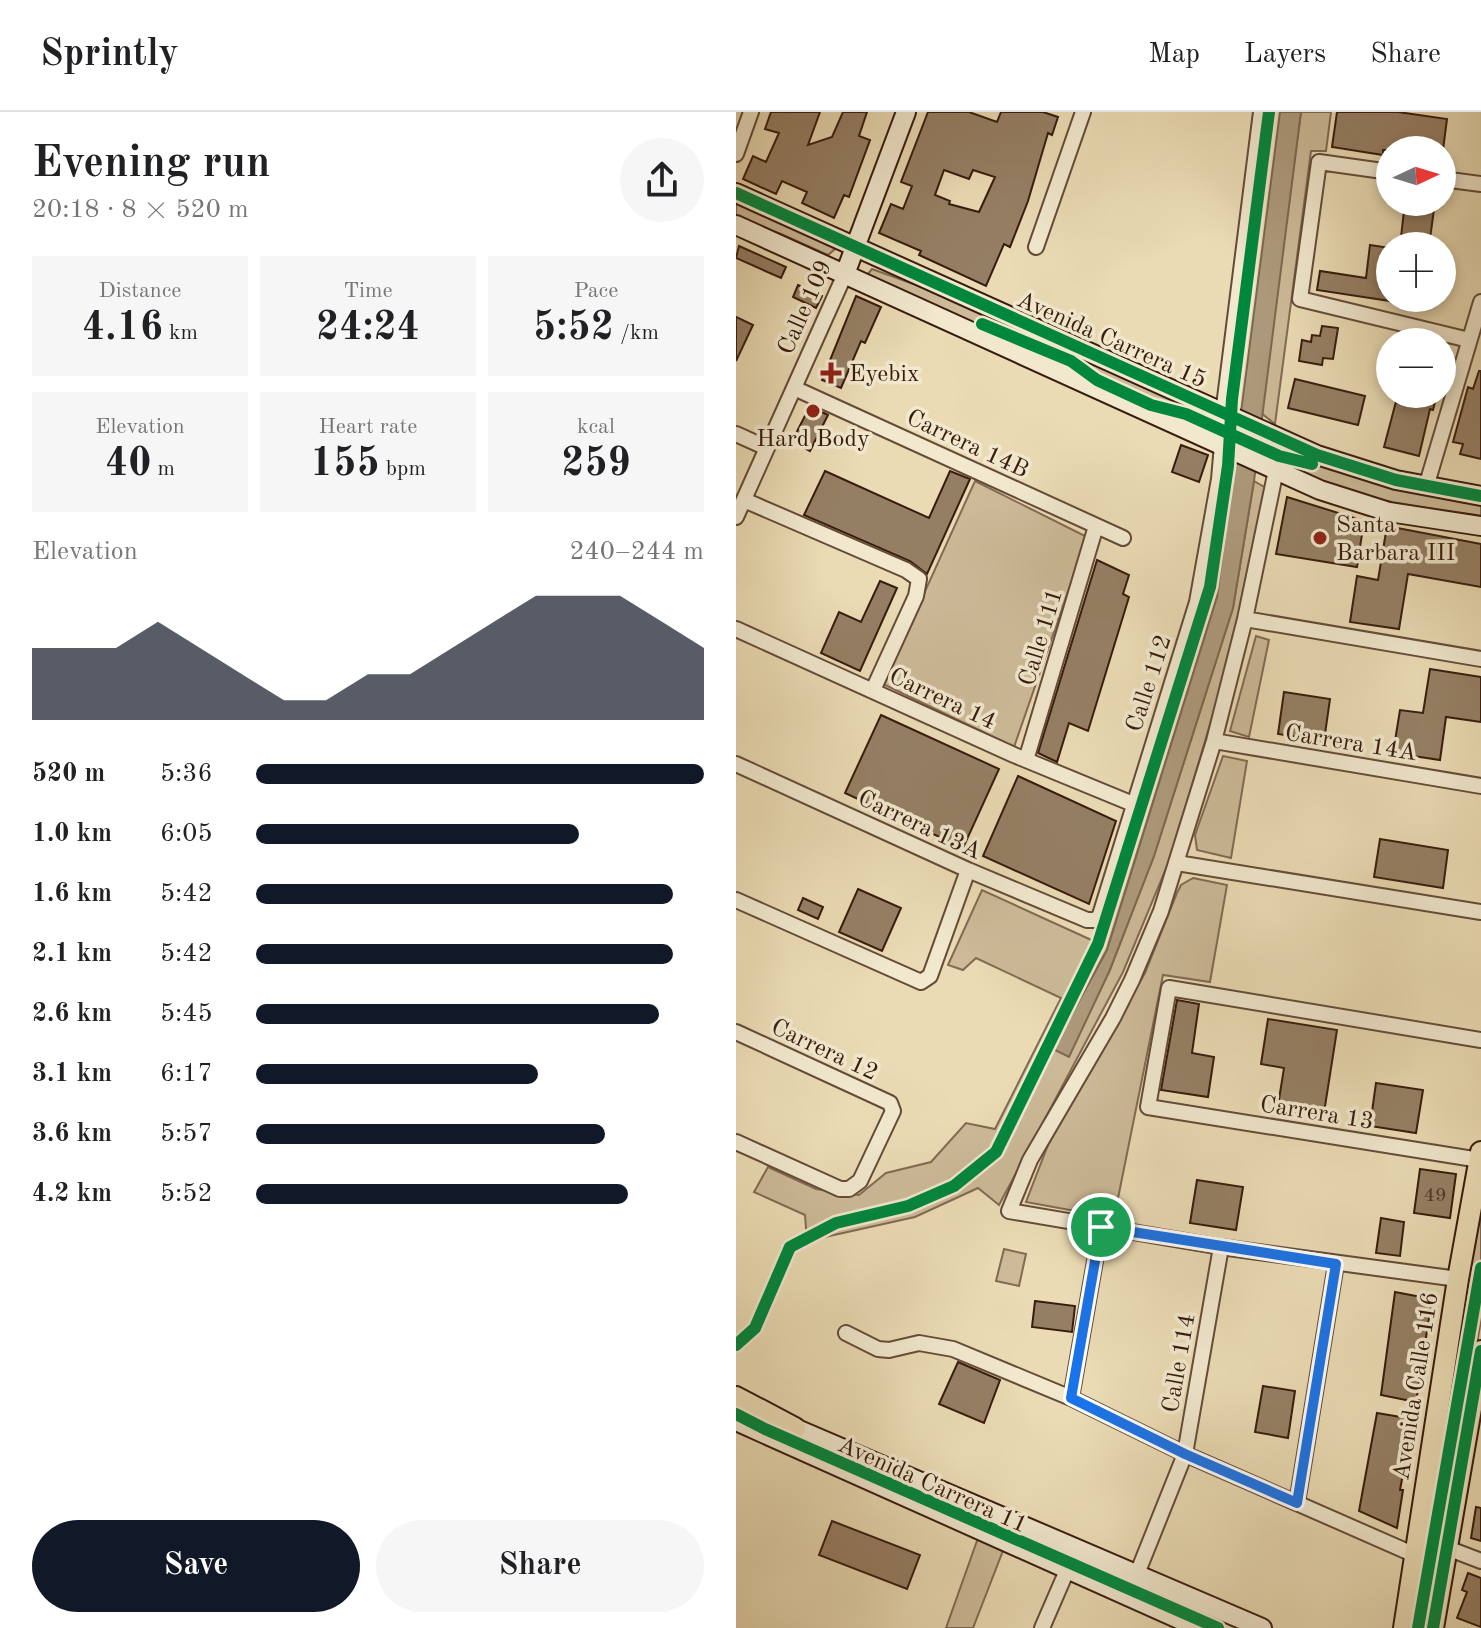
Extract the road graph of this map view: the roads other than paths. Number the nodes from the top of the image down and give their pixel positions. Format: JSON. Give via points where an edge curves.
{"nodes":[{"id":1,"x":751,"y":112,"type":"edge"},
{"id":2,"x":906,"y":112,"type":"edge"},
{"id":3,"x":1083,"y":112,"type":"edge"},
{"id":4,"x":1261,"y":112,"type":"edge"},
{"id":5,"x":736,"y":154,"type":"edge"},
{"id":6,"x":1376,"y":170,"type":"edge"},
{"id":7,"x":1456,"y":181,"type":"edge"},
{"id":8,"x":1481,"y":184,"type":"edge"},
{"id":9,"x":736,"y":193,"type":"edge"},
{"id":10,"x":736,"y":225,"type":"edge"},
{"id":11,"x":1036,"y":247,"type":"dead end"},
{"id":12,"x":856,"y":248,"type":"junction"},
{"id":13,"x":845,"y":274,"type":"junction"},
{"id":14,"x":1481,"y":302,"type":"edge"},
{"id":15,"x":1469,"y":340,"type":"junction"},
{"id":16,"x":1089,"y":353,"type":"junction"},
{"id":17,"x":1078,"y":380,"type":"junction"},
{"id":18,"x":794,"y":388,"type":"junction"},
{"id":19,"x":1230,"y":417,"type":"junction"},
{"id":20,"x":736,"y":434,"type":"edge"},
{"id":21,"x":767,"y":448,"type":"junction"},
{"id":22,"x":1228,"y":448,"type":"junction"},
{"id":23,"x":1272,"y":468,"type":"junction"},
{"id":24,"x":1426,"y":487,"type":"junction"},
{"id":25,"x":1481,"y":496,"type":"edge"},
{"id":26,"x":744,"y":500,"type":"junction"},
{"id":27,"x":736,"y":517,"type":"edge"},
{"id":28,"x":1096,"y":526,"type":"junction"},
{"id":29,"x":1481,"y":526,"type":"edge"},
{"id":30,"x":1123,"y":538,"type":"dead end"},
{"id":31,"x":1245,"y":619,"type":"junction"},
{"id":32,"x":736,"y":629,"type":"edge"},
{"id":33,"x":1481,"y":659,"type":"edge"},
{"id":34,"x":873,"y":690,"type":"junction"},
{"id":35,"x":1214,"y":741,"type":"junction"},
{"id":36,"x":1026,"y":760,"type":"junction"},
{"id":37,"x":736,"y":764,"type":"edge"},
{"id":38,"x":1481,"y":786,"type":"edge"},
{"id":39,"x":1133,"y":804,"type":"junction"},
{"id":40,"x":1177,"y":863,"type":"junction"},
{"id":41,"x":968,"y":870,"type":"junction"},
{"id":42,"x":736,"y":900,"type":"edge"},
{"id":43,"x":1481,"y":912,"type":"edge"},
{"id":44,"x":1087,"y":920,"type":"joint"},
{"id":45,"x":736,"y":1032,"type":"edge"},
{"id":46,"x":1481,"y":1040,"type":"edge"},
{"id":47,"x":736,"y":1142,"type":"edge"},
{"id":48,"x":1480,"y":1156,"type":"edge"},
{"id":49,"x":1101,"y":1227,"type":"junction"},
{"id":50,"x":1221,"y":1247,"type":"junction"},
{"id":51,"x":1336,"y":1264,"type":"junction"},
{"id":52,"x":1458,"y":1279,"type":"junction"},
{"id":53,"x":846,"y":1333,"type":"dead end"},
{"id":54,"x":1481,"y":1351,"type":"edge"},
{"id":55,"x":736,"y":1397,"type":"edge"},
{"id":56,"x":1071,"y":1398,"type":"junction"},
{"id":57,"x":736,"y":1403,"type":"edge"},
{"id":58,"x":736,"y":1421,"type":"edge"},
{"id":59,"x":736,"y":1427,"type":"edge"},
{"id":60,"x":795,"y":1428,"type":"junction"},
{"id":61,"x":760,"y":1432,"type":"junction"},
{"id":62,"x":1474,"y":1438,"type":"edge"},
{"id":63,"x":1185,"y":1454,"type":"junction"},
{"id":64,"x":1297,"y":1503,"type":"junction"},
{"id":65,"x":1447,"y":1548,"type":"junction"},
{"id":66,"x":1415,"y":1555,"type":"junction"},
{"id":67,"x":1481,"y":1561,"type":"edge"},
{"id":68,"x":1068,"y":1568,"type":"junction"},
{"id":69,"x":1137,"y":1574,"type":"junction"},
{"id":70,"x":1042,"y":1628,"type":"edge"},
{"id":71,"x":1199,"y":1628,"type":"edge"},
{"id":72,"x":1262,"y":1628,"type":"edge"},
{"id":73,"x":1404,"y":1628,"type":"edge"},
{"id":74,"x":1433,"y":1628,"type":"edge"}],
"edges":[{"from":1,"to":5,"type":"street"},
{"from":2,"to":12,"type":"main road","name":"Calle 109"},
{"from":3,"to":11,"type":"street"},
{"from":4,"to":19,"type":"street"},
{"from":6,"to":15,"type":"street","via":[[1319,162],[1300,299]]},
{"from":7,"to":8,"type":"street"},
{"from":9,"to":12,"type":"main road","name":"Avenida Carrera 15"},
{"from":10,"to":13,"type":"main road"},
{"from":12,"to":13,"type":"main road","name":"Calle 109"},
{"from":12,"to":16,"type":"main road","name":"Avenida Carrera 15"},
{"from":13,"to":17,"type":"main road"},
{"from":13,"to":18,"type":"street","name":"Calle 109"},
{"from":14,"to":15,"type":"street"},
{"from":15,"to":24,"type":"street"},
{"from":16,"to":17,"type":"main road","via":[[1030,334],[1021,340],[1024,349]]},
{"from":16,"to":19,"type":"main road","name":"Avenida Carrera 15"},
{"from":17,"to":22,"type":"main road"},
{"from":18,"to":21,"type":"street","name":"Calle 109"},
{"from":18,"to":28,"type":"street","name":"Carrera 14B"},
{"from":19,"to":24,"type":"main road","name":"Avenida Carrera 15","via":[[1366,472]]},
{"from":20,"to":21,"type":"street"},
{"from":21,"to":26,"type":"street","name":"Calle 109"},
{"from":22,"to":23,"type":"main road"},
{"from":22,"to":39,"type":"street","name":"Calle 112","via":[[1197,602]]},
{"from":23,"to":29,"type":"main road","via":[[1367,506]]},
{"from":23,"to":31,"type":"street"},
{"from":24,"to":25,"type":"main road","name":"Avenida Carrera 15"},
{"from":26,"to":27,"type":"street","name":"Calle 109"},
{"from":26,"to":34,"type":"street","via":[[919,579]]},
{"from":28,"to":30,"type":"street","name":"Carrera 14B"},
{"from":28,"to":36,"type":"street","name":"Calle 111"},
{"from":31,"to":33,"type":"street"},
{"from":31,"to":35,"type":"street"},
{"from":32,"to":34,"type":"street","name":"Carrera 14"},
{"from":34,"to":36,"type":"street","name":"Carrera 14"},
{"from":35,"to":38,"type":"street","name":"Carrera 14A"},
{"from":35,"to":40,"type":"street"},
{"from":36,"to":39,"type":"street","name":"Carrera 14"},
{"from":37,"to":41,"type":"street","name":"Carrera 13A"},
{"from":39,"to":44,"type":"street","name":"Calle 112","via":[[1100,915]]},
{"from":40,"to":43,"type":"street"},
{"from":40,"to":49,"type":"street","via":[[1132,980],[1030,1160],[1009,1211]]},
{"from":41,"to":42,"type":"street","via":[[925,982]]},
{"from":41,"to":44,"type":"street","name":"Carrera 13A"},
{"from":45,"to":47,"type":"street","name":"Carrera 12","via":[[887,1101],[892,1108],[856,1186],[849,1189]]},
{"from":46,"to":48,"type":"street","name":"Carrera 13","via":[[1169,988],[1148,1107]]},
{"from":48,"to":52,"type":"main road","name":"Avenida Calle 116"},
{"from":49,"to":50,"type":"street"},
{"from":49,"to":56,"type":"street"},
{"from":50,"to":51,"type":"street"},
{"from":50,"to":63,"type":"street","name":"Calle 114"},
{"from":51,"to":52,"type":"street"},
{"from":51,"to":64,"type":"street"},
{"from":52,"to":66,"type":"main road","name":"Avenida Calle 116"},
{"from":53,"to":56,"type":"street","via":[[878,1349],[919,1343],[953,1349]]},
{"from":54,"to":62,"type":"main road"},
{"from":55,"to":60,"type":"main road"},
{"from":56,"to":63,"type":"street"},
{"from":57,"to":60,"type":"main road","name":"Avenida Carrera 11"},
{"from":58,"to":61,"type":"main road","name":"Avenida Carrera 11"},
{"from":59,"to":61,"type":"street"},
{"from":60,"to":69,"type":"main road","name":"Avenida Carrera 11"},
{"from":61,"to":68,"type":"main road","name":"Avenida Carrera 11"},
{"from":62,"to":65,"type":"main road"},
{"from":63,"to":64,"type":"street"},
{"from":63,"to":69,"type":"street","name":"Calle 114"},
{"from":64,"to":66,"type":"street"},
{"from":65,"to":67,"type":"street"},
{"from":65,"to":74,"type":"main road"},
{"from":66,"to":73,"type":"main road","name":"Avenida Calle 116"},
{"from":68,"to":70,"type":"street"},
{"from":68,"to":71,"type":"main road","name":"Avenida Carrera 11"},
{"from":69,"to":72,"type":"main road","name":"Avenida Carrera 11"}]}
